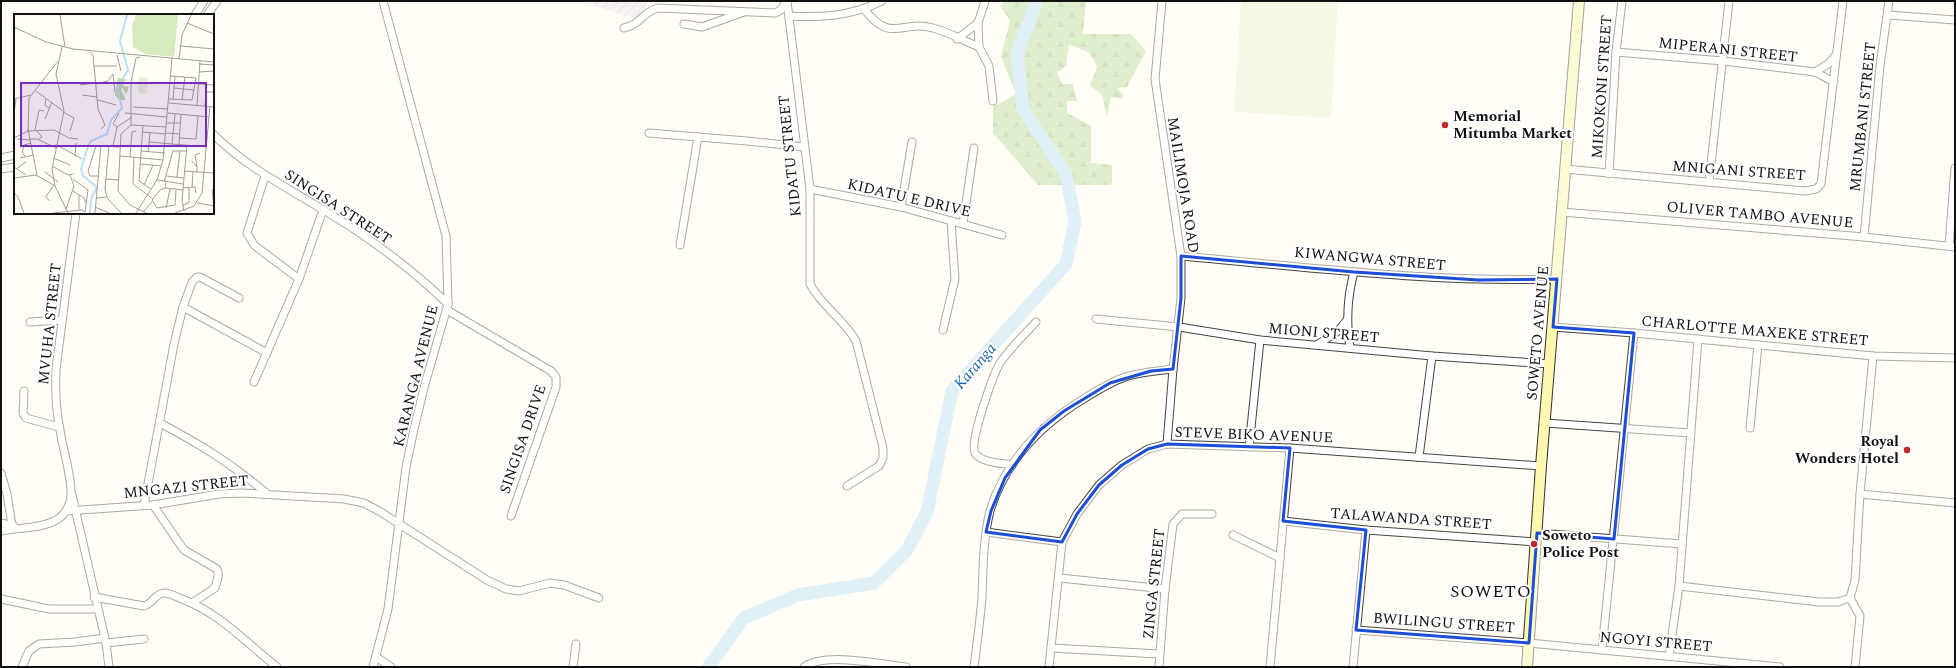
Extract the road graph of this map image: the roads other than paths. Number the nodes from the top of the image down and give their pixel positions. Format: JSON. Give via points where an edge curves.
{"nodes":[{"id":1,"x":204,"y":1,"type":"edge"},
{"id":2,"x":217,"y":1,"type":"edge"},
{"id":3,"x":383,"y":1,"type":"edge"},
{"id":4,"x":786,"y":1,"type":"edge"},
{"id":5,"x":882,"y":1,"type":"edge"},
{"id":6,"x":984,"y":1,"type":"edge"},
{"id":7,"x":1162,"y":1,"type":"edge"},
{"id":8,"x":1579,"y":1,"type":"edge"},
{"id":9,"x":1622,"y":1,"type":"edge"},
{"id":10,"x":1729,"y":1,"type":"edge"},
{"id":11,"x":1843,"y":1,"type":"edge"},
{"id":12,"x":1889,"y":1,"type":"edge"},
{"id":13,"x":864,"y":9,"type":"junction"},
{"id":14,"x":746,"y":12,"type":"junction"},
{"id":15,"x":196,"y":14,"type":"edge"},
{"id":16,"x":208,"y":14,"type":"edge"},
{"id":17,"x":1888,"y":15,"type":"junction"},
{"id":18,"x":789,"y":16,"type":"junction"},
{"id":19,"x":1955,"y":20,"type":"edge"},
{"id":20,"x":978,"y":23,"type":"junction"},
{"id":21,"x":684,"y":24,"type":"dead end"},
{"id":22,"x":624,"y":28,"type":"dead end"},
{"id":23,"x":957,"y":39,"type":"junction"},
{"id":24,"x":979,"y":47,"type":"junction"},
{"id":25,"x":1616,"y":52,"type":"junction"},
{"id":26,"x":1836,"y":55,"type":"junction"},
{"id":27,"x":1722,"y":61,"type":"junction"},
{"id":28,"x":1815,"y":72,"type":"junction"},
{"id":29,"x":1834,"y":82,"type":"junction"},
{"id":30,"x":993,"y":101,"type":"dead end"},
{"id":31,"x":649,"y":133,"type":"dead end"},
{"id":32,"x":214,"y":135,"type":"edge"},
{"id":33,"x":698,"y":137,"type":"junction"},
{"id":34,"x":912,"y":142,"type":"dead end"},
{"id":35,"x":804,"y":147,"type":"junction"},
{"id":36,"x":974,"y":148,"type":"dead end"},
{"id":37,"x":14,"y":155,"type":"edge"},
{"id":38,"x":1,"y":158,"type":"edge"},
{"id":39,"x":14,"y":167,"type":"edge"},
{"id":40,"x":1955,"y":168,"type":"edge"},
{"id":41,"x":1,"y":169,"type":"edge"},
{"id":42,"x":1565,"y":169,"type":"junction"},
{"id":43,"x":1609,"y":174,"type":"junction"},
{"id":44,"x":265,"y":176,"type":"junction"},
{"id":45,"x":1709,"y":182,"type":"junction"},
{"id":46,"x":810,"y":189,"type":"junction"},
{"id":47,"x":902,"y":208,"type":"junction"},
{"id":48,"x":323,"y":210,"type":"junction"},
{"id":49,"x":1562,"y":212,"type":"junction"},
{"id":50,"x":76,"y":214,"type":"edge"},
{"id":51,"x":952,"y":220,"type":"junction"},
{"id":52,"x":963,"y":224,"type":"junction"},
{"id":53,"x":1002,"y":235,"type":"dead end"},
{"id":54,"x":1864,"y":237,"type":"junction"},
{"id":55,"x":680,"y":245,"type":"dead end"},
{"id":56,"x":1952,"y":246,"type":"edge"},
{"id":57,"x":1181,"y":256,"type":"junction"},
{"id":58,"x":1354,"y":272,"type":"junction"},
{"id":59,"x":299,"y":279,"type":"junction"},
{"id":60,"x":1558,"y":279,"type":"junction"},
{"id":61,"x":239,"y":298,"type":"dead end"},
{"id":62,"x":183,"y":307,"type":"junction"},
{"id":63,"x":447,"y":307,"type":"junction"},
{"id":64,"x":1096,"y":319,"type":"dead end"},
{"id":65,"x":62,"y":320,"type":"junction"},
{"id":66,"x":1346,"y":320,"type":"junction"},
{"id":67,"x":30,"y":322,"type":"dead end"},
{"id":68,"x":1036,"y":322,"type":"dead end"},
{"id":69,"x":1179,"y":327,"type":"junction"},
{"id":70,"x":1553,"y":327,"type":"junction"},
{"id":71,"x":943,"y":330,"type":"dead end"},
{"id":72,"x":1634,"y":333,"type":"junction"},
{"id":73,"x":1698,"y":339,"type":"junction"},
{"id":74,"x":1260,"y":340,"type":"junction"},
{"id":75,"x":1317,"y":345,"type":"junction"},
{"id":76,"x":1758,"y":345,"type":"junction"},
{"id":77,"x":1350,"y":348,"type":"junction"},
{"id":78,"x":267,"y":353,"type":"junction"},
{"id":79,"x":1432,"y":356,"type":"junction"},
{"id":80,"x":1873,"y":356,"type":"junction"},
{"id":81,"x":1955,"y":358,"type":"edge"},
{"id":82,"x":1550,"y":364,"type":"junction"},
{"id":83,"x":1173,"y":369,"type":"junction"},
{"id":84,"x":254,"y":382,"type":"dead end"},
{"id":85,"x":24,"y":391,"type":"dead end"},
{"id":86,"x":160,"y":423,"type":"junction"},
{"id":87,"x":1545,"y":423,"type":"junction"},
{"id":88,"x":59,"y":427,"type":"junction"},
{"id":89,"x":1626,"y":428,"type":"junction"},
{"id":90,"x":1750,"y":428,"type":"dead end"},
{"id":91,"x":1691,"y":433,"type":"junction"},
{"id":92,"x":1168,"y":444,"type":"junction"},
{"id":93,"x":1249,"y":447,"type":"junction"},
{"id":94,"x":1290,"y":448,"type":"junction"},
{"id":95,"x":1419,"y":456,"type":"junction"},
{"id":96,"x":1012,"y":465,"type":"junction"},
{"id":97,"x":1541,"y":466,"type":"junction"},
{"id":98,"x":2,"y":473,"type":"edge"},
{"id":99,"x":847,"y":486,"type":"dead end"},
{"id":100,"x":71,"y":491,"type":"junction"},
{"id":101,"x":266,"y":494,"type":"junction"},
{"id":102,"x":1860,"y":494,"type":"junction"},
{"id":103,"x":1955,"y":503,"type":"edge"},
{"id":104,"x":144,"y":505,"type":"junction"},
{"id":105,"x":153,"y":505,"type":"junction"},
{"id":106,"x":66,"y":511,"type":"junction"},
{"id":107,"x":76,"y":511,"type":"junction"},
{"id":108,"x":1212,"y":514,"type":"dead end"},
{"id":109,"x":511,"y":516,"type":"dead end"},
{"id":110,"x":1283,"y":521,"type":"junction"},
{"id":111,"x":1,"y":523,"type":"edge"},
{"id":112,"x":12,"y":525,"type":"junction"},
{"id":113,"x":399,"y":525,"type":"junction"},
{"id":114,"x":23,"y":528,"type":"junction"},
{"id":115,"x":1366,"y":530,"type":"junction"},
{"id":116,"x":1,"y":531,"type":"edge"},
{"id":117,"x":986,"y":532,"type":"junction"},
{"id":118,"x":1233,"y":535,"type":"dead end"},
{"id":119,"x":1537,"y":537,"type":"junction"},
{"id":120,"x":1614,"y":539,"type":"junction"},
{"id":121,"x":1062,"y":542,"type":"junction"},
{"id":122,"x":1682,"y":544,"type":"junction"},
{"id":123,"x":1280,"y":558,"type":"junction"},
{"id":124,"x":1060,"y":578,"type":"junction"},
{"id":125,"x":1679,"y":586,"type":"junction"},
{"id":126,"x":1165,"y":589,"type":"junction"},
{"id":127,"x":94,"y":597,"type":"junction"},
{"id":128,"x":600,"y":598,"type":"dead end"},
{"id":129,"x":1850,"y":598,"type":"junction"},
{"id":130,"x":1,"y":599,"type":"edge"},
{"id":131,"x":192,"y":603,"type":"junction"},
{"id":132,"x":98,"y":609,"type":"junction"},
{"id":133,"x":1356,"y":630,"type":"junction"},
{"id":134,"x":144,"y":639,"type":"dead end"},
{"id":135,"x":105,"y":640,"type":"junction"},
{"id":136,"x":1529,"y":643,"type":"junction"},
{"id":137,"x":576,"y":644,"type":"dead end"},
{"id":138,"x":1051,"y":648,"type":"junction"},
{"id":139,"x":1602,"y":650,"type":"junction"},
{"id":140,"x":1159,"y":654,"type":"junction"},
{"id":141,"x":1669,"y":656,"type":"junction"},
{"id":142,"x":376,"y":657,"type":"junction"},
{"id":143,"x":849,"y":664,"type":"edge"},
{"id":144,"x":1754,"y":666,"type":"edge"},
{"id":145,"x":22,"y":667,"type":"edge"},
{"id":146,"x":109,"y":667,"type":"edge"},
{"id":147,"x":277,"y":667,"type":"edge"},
{"id":148,"x":373,"y":667,"type":"edge"},
{"id":149,"x":391,"y":667,"type":"edge"},
{"id":150,"x":573,"y":667,"type":"edge"},
{"id":151,"x":804,"y":667,"type":"edge"},
{"id":152,"x":906,"y":667,"type":"edge"},
{"id":153,"x":974,"y":667,"type":"edge"},
{"id":154,"x":1049,"y":667,"type":"edge"},
{"id":155,"x":1159,"y":667,"type":"edge"},
{"id":156,"x":1270,"y":667,"type":"edge"},
{"id":157,"x":1353,"y":667,"type":"edge"},
{"id":158,"x":1527,"y":667,"type":"edge"},
{"id":159,"x":1780,"y":667,"type":"edge"},
{"id":160,"x":1855,"y":667,"type":"edge"}],
"edges":[{"from":1,"to":15,"type":"street"},
{"from":2,"to":16,"type":"street"},
{"from":3,"to":63,"type":"street","name":"KARANGA AVENUE","via":[[446,236]]},
{"from":4,"to":14,"type":"street","via":[[781,10],[775,13]]},
{"from":4,"to":18,"type":"street","name":"KIDATU STREET"},
{"from":5,"to":13,"type":"street"},
{"from":6,"to":20,"type":"street"},
{"from":7,"to":57,"type":"street","name":"MAILIMOJA ROAD","via":[[1155,80]]},
{"from":8,"to":42,"type":"street","name":"SOWETO AVENUE"},
{"from":9,"to":25,"type":"street","name":"MIKOKONI STREET"},
{"from":10,"to":27,"type":"street"},
{"from":11,"to":26,"type":"street","name":"MNIGANI STREET"},
{"from":12,"to":17,"type":"street","name":"MRUMBANI STREET"},
{"from":13,"to":18,"type":"street","via":[[828,17]]},
{"from":13,"to":23,"type":"street","via":[[882,27],[896,29],[923,26]]},
{"from":14,"to":21,"type":"street","via":[[702,27]]},
{"from":14,"to":22,"type":"street","via":[[658,8],[650,10],[637,24]]},
{"from":17,"to":19,"type":"street"},
{"from":17,"to":54,"type":"street","name":"MRUMBANI STREET","via":[[1880,66]]},
{"from":18,"to":35,"type":"street","name":"KIDATU STREET"},
{"from":20,"to":23,"type":"street"},
{"from":20,"to":24,"type":"street"},
{"from":23,"to":24,"type":"street"},
{"from":24,"to":30,"type":"street","via":[[989,66]]},
{"from":25,"to":27,"type":"street","name":"MIPERANI STREET"},
{"from":25,"to":43,"type":"street","name":"MIKOKONI STREET"},
{"from":26,"to":28,"type":"street"},
{"from":26,"to":29,"type":"street","name":"MNIGANI STREET"},
{"from":27,"to":28,"type":"street","name":"MIPERANI STREET"},
{"from":27,"to":45,"type":"street"},
{"from":28,"to":29,"type":"street","name":"MIPERANI STREET"},
{"from":29,"to":45,"type":"street","name":"MNIGANI STREET","via":[[1821,184],[1816,189],[1805,191]]},
{"from":31,"to":33,"type":"street"},
{"from":32,"to":44,"type":"street","name":"SINGISA STREET"},
{"from":33,"to":35,"type":"street"},
{"from":33,"to":55,"type":"street"},
{"from":34,"to":47,"type":"street"},
{"from":35,"to":46,"type":"street","name":"KIDATU STREET"},
{"from":36,"to":52,"type":"street"},
{"from":37,"to":38,"type":"street"},
{"from":39,"to":41,"type":"street"},
{"from":40,"to":56,"type":"street"},
{"from":42,"to":43,"type":"street","name":"MNIGANI STREET"},
{"from":42,"to":49,"type":"street","name":"SOWETO AVENUE"},
{"from":43,"to":45,"type":"street","name":"MNIGANI STREET"},
{"from":44,"to":48,"type":"street","name":"SINGISA STREET"},
{"from":44,"to":59,"type":"street","via":[[247,233],[254,245]]},
{"from":46,"to":47,"type":"street","name":"KIDATU E DRIVE"},
{"from":46,"to":99,"type":"street","name":"KIDATU STREET","via":[[810,284],[816,297],[850,329],[856,341],[883,448],[884,458],[879,466]]},
{"from":47,"to":51,"type":"street","name":"KIDATU E DRIVE"},
{"from":48,"to":59,"type":"street"},
{"from":48,"to":63,"type":"street","name":"SINGISA STREET","via":[[406,267],[430,286]]},
{"from":49,"to":54,"type":"street","name":"OLIVER TAMBO AVENUE"},
{"from":49,"to":60,"type":"street","name":"SOWETO AVENUE"},
{"from":50,"to":65,"type":"street","name":"MVUHA STREET"},
{"from":51,"to":52,"type":"street","name":"KIDATU E DRIVE"},
{"from":51,"to":71,"type":"street","via":[[955,279]]},
{"from":52,"to":53,"type":"street","name":"KIDATU E DRIVE"},
{"from":54,"to":56,"type":"street","name":"OLIVER TAMBO AVENUE"},
{"from":57,"to":58,"type":"street","name":"KIWANGWA STREET"},
{"from":57,"to":69,"type":"street","name":"MAILIMOJA ROAD"},
{"from":58,"to":60,"type":"street","name":"KIWANGWA STREET","via":[[1478,280]]},
{"from":58,"to":66,"type":"street"},
{"from":59,"to":78,"type":"street"},
{"from":60,"to":70,"type":"street","name":"SOWETO AVENUE"},
{"from":61,"to":62,"type":"street","via":[[197,277],[189,288]]},
{"from":62,"to":78,"type":"street"},
{"from":62,"to":86,"type":"street"},
{"from":63,"to":109,"type":"street","name":"SINGISA DRIVE","via":[[556,377],[556,387]]},
{"from":63,"to":113,"type":"street","name":"KARANGA AVENUE","via":[[414,429],[406,467]]},
{"from":64,"to":69,"type":"street","name":"MIONI STREET"},
{"from":65,"to":67,"type":"street"},
{"from":65,"to":88,"type":"street","name":"MVUHA STREET","via":[[55,390]]},
{"from":66,"to":75,"type":"street","via":[[1338,331]]},
{"from":66,"to":77,"type":"street"},
{"from":68,"to":96,"type":"street","via":[[995,372],[976,433],[975,453],[980,458]]},
{"from":69,"to":74,"type":"street","name":"MIONI STREET"},
{"from":69,"to":83,"type":"street","name":"MAILIMOJA ROAD"},
{"from":70,"to":72,"type":"street","name":"CHARLOTTE MAXEKE STREET"},
{"from":70,"to":82,"type":"street","name":"SOWETO AVENUE"},
{"from":72,"to":73,"type":"street","name":"CHARLOTTE MAXEKE STREET"},
{"from":72,"to":89,"type":"street"},
{"from":73,"to":76,"type":"street","name":"CHARLOTTE MAXEKE STREET"},
{"from":73,"to":91,"type":"street"},
{"from":74,"to":75,"type":"street","name":"MIONI STREET"},
{"from":74,"to":93,"type":"street"},
{"from":75,"to":77,"type":"street","name":"MIONI STREET"},
{"from":76,"to":80,"type":"street","name":"CHARLOTTE MAXEKE STREET"},
{"from":76,"to":90,"type":"street"},
{"from":77,"to":79,"type":"street","name":"MIONI STREET"},
{"from":78,"to":84,"type":"street"},
{"from":79,"to":82,"type":"street","name":"MIONI STREET"},
{"from":79,"to":95,"type":"street"},
{"from":80,"to":81,"type":"street","name":"CHARLOTTE MAXEKE STREET"},
{"from":80,"to":102,"type":"street"},
{"from":82,"to":87,"type":"street","name":"SOWETO AVENUE"},
{"from":83,"to":92,"type":"street","name":"MAILIMOJA ROAD"},
{"from":83,"to":96,"type":"street","via":[[1126,377],[1096,391],[1040,430]]},
{"from":85,"to":88,"type":"street","via":[[23,413],[26,418]]},
{"from":86,"to":101,"type":"street","via":[[240,470]]},
{"from":86,"to":104,"type":"street"},
{"from":87,"to":89,"type":"street"},
{"from":87,"to":97,"type":"street","name":"SOWETO AVENUE"},
{"from":88,"to":100,"type":"street","name":"MVUHA STREET"},
{"from":89,"to":91,"type":"street"},
{"from":89,"to":120,"type":"street"},
{"from":91,"to":122,"type":"street"},
{"from":92,"to":93,"type":"street","name":"STEVE BIKO AVENUE"},
{"from":92,"to":121,"type":"street","name":"STEVE BIKO AVENUE","via":[[1148,449],[1099,486],[1077,514]]},
{"from":93,"to":94,"type":"street","name":"STEVE BIKO AVENUE"},
{"from":94,"to":95,"type":"street","name":"STEVE BIKO AVENUE"},
{"from":94,"to":110,"type":"street"},
{"from":95,"to":97,"type":"street","name":"STEVE BIKO AVENUE"},
{"from":96,"to":117,"type":"street","via":[[990,511]]},
{"from":97,"to":119,"type":"street","name":"SOWETO AVENUE"},
{"from":98,"to":112,"type":"street"},
{"from":100,"to":106,"type":"street","name":"MVUHA STREET"},
{"from":100,"to":107,"type":"street"},
{"from":101,"to":105,"type":"street","name":"MNGAZI STREET","via":[[219,494]]},
{"from":101,"to":113,"type":"street","name":"MNGAZI STREET","via":[[344,499],[364,503]]},
{"from":102,"to":103,"type":"street"},
{"from":102,"to":129,"type":"street","via":[[1855,580]]},
{"from":104,"to":105,"type":"street","name":"MNGAZI STREET"},
{"from":104,"to":107,"type":"street","name":"MNGAZI STREET"},
{"from":105,"to":131,"type":"street","via":[[184,550],[210,564],[218,572],[215,588]]},
{"from":106,"to":107,"type":"street","name":"MNGAZI STREET"},
{"from":106,"to":114,"type":"street","via":[[58,519],[46,524]]},
{"from":107,"to":127,"type":"street"},
{"from":108,"to":126,"type":"street","name":"ZINGA STREET","via":[[1182,514],[1173,524]]},
{"from":110,"to":115,"type":"street","name":"TALAWANDA STREET"},
{"from":110,"to":123,"type":"street"},
{"from":111,"to":112,"type":"street"},
{"from":112,"to":114,"type":"street"},
{"from":113,"to":128,"type":"street","name":"MNGAZI STREET","via":[[487,580],[506,589],[519,591],[550,584],[564,585]]},
{"from":113,"to":142,"type":"street","name":"KARANGA AVENUE","via":[[388,609]]},
{"from":114,"to":116,"type":"street"},
{"from":115,"to":119,"type":"street","name":"TALAWANDA STREET"},
{"from":115,"to":133,"type":"street"},
{"from":117,"to":121,"type":"street"},
{"from":117,"to":153,"type":"street"},
{"from":118,"to":123,"type":"street"},
{"from":119,"to":120,"type":"street","name":"TALAWANDA STREET"},
{"from":119,"to":136,"type":"street","name":"SOWETO AVENUE"},
{"from":120,"to":122,"type":"street","name":"TALAWANDA STREET"},
{"from":120,"to":139,"type":"street"},
{"from":121,"to":124,"type":"street","name":"STEVE BIKO AVENUE"},
{"from":122,"to":125,"type":"street"},
{"from":123,"to":156,"type":"street"},
{"from":124,"to":126,"type":"street"},
{"from":124,"to":138,"type":"street","name":"STEVE BIKO AVENUE"},
{"from":125,"to":129,"type":"street","via":[[1819,602],[1838,602]]},
{"from":125,"to":141,"type":"street"},
{"from":126,"to":140,"type":"street","name":"ZINGA STREET"},
{"from":127,"to":131,"type":"street","via":[[144,606],[160,594],[166,593]]},
{"from":127,"to":132,"type":"street"},
{"from":129,"to":160,"type":"street","via":[[1860,616]]},
{"from":130,"to":132,"type":"street","via":[[50,609]]},
{"from":131,"to":147,"type":"street","via":[[225,622]]},
{"from":132,"to":135,"type":"street"},
{"from":133,"to":136,"type":"street","name":"BWILINGU STREET"},
{"from":133,"to":157,"type":"street"},
{"from":134,"to":135,"type":"street"},
{"from":135,"to":145,"type":"street","via":[[39,644],[29,651]]},
{"from":135,"to":146,"type":"street"},
{"from":136,"to":139,"type":"street","name":"NGOYI STREET"},
{"from":136,"to":158,"type":"street","name":"SOWETO AVENUE"},
{"from":137,"to":150,"type":"street"},
{"from":138,"to":140,"type":"street"},
{"from":138,"to":154,"type":"street","name":"STEVE BIKO AVENUE"},
{"from":139,"to":141,"type":"street","name":"NGOYI STREET"},
{"from":140,"to":155,"type":"street","name":"ZINGA STREET"},
{"from":141,"to":144,"type":"street","name":"NGOYI STREET"},
{"from":142,"to":148,"type":"street","name":"KARANGA AVENUE"},
{"from":142,"to":149,"type":"street"},
{"from":143,"to":151,"type":"street","via":[[826,659]]},
{"from":143,"to":152,"type":"street"},
{"from":144,"to":159,"type":"street","name":"NGOYI STREET"}]}
